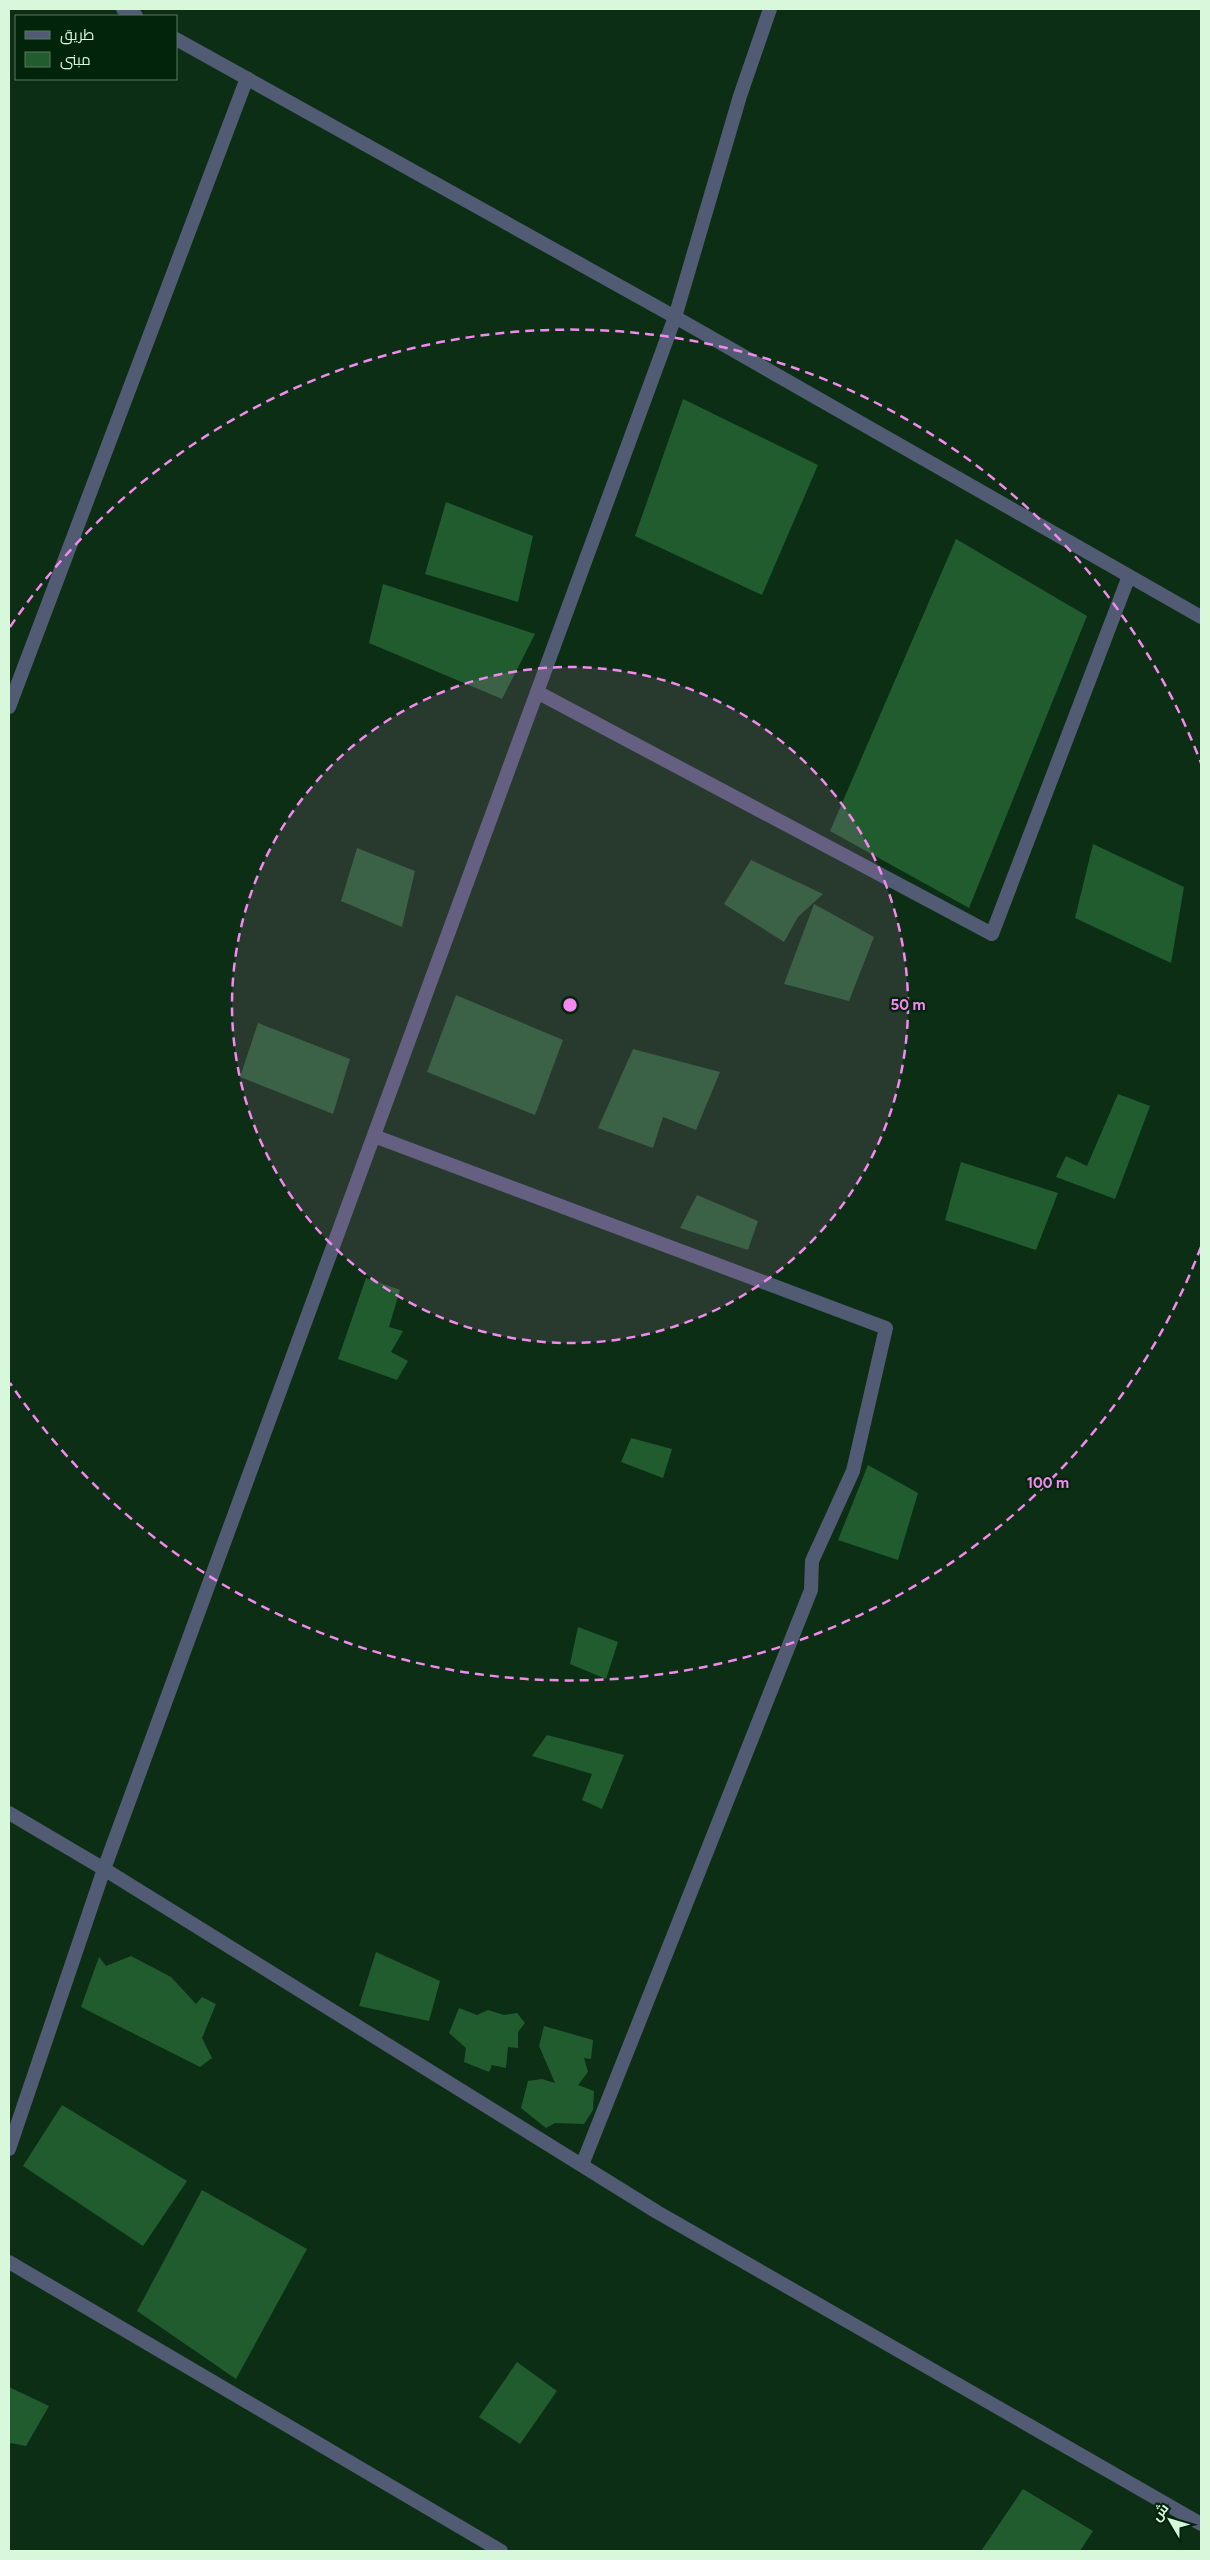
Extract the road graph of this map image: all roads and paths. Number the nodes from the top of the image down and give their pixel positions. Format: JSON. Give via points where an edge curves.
{"nodes":[{"id":1,"x":122,"y":9,"type":"edge"},
{"id":2,"x":770,"y":9,"type":"edge"},
{"id":3,"x":134,"y":15,"type":"edge"},
{"id":4,"x":178,"y":40,"type":"edge"},
{"id":5,"x":247,"y":78,"type":"junction"},
{"id":6,"x":675,"y":317,"type":"junction"},
{"id":7,"x":1129,"y":576,"type":"junction"},
{"id":8,"x":1201,"y":617,"type":"edge"},
{"id":9,"x":537,"y":692,"type":"junction"},
{"id":10,"x":9,"y":708,"type":"edge"},
{"id":11,"x":374,"y":1136,"type":"junction"},
{"id":12,"x":9,"y":1813,"type":"edge"},
{"id":13,"x":104,"y":1869,"type":"junction"},
{"id":14,"x":9,"y":2149,"type":"edge"},
{"id":15,"x":582,"y":2165,"type":"junction"},
{"id":16,"x":9,"y":2262,"type":"edge"},
{"id":17,"x":1201,"y":2524,"type":"edge"},
{"id":18,"x":501,"y":2551,"type":"edge"}],
"edges":[{"from":1,"to":3,"type":"street"},
{"from":2,"to":6,"type":"street","via":[[740,96]]},
{"from":4,"to":5,"type":"street"},
{"from":5,"to":6,"type":"street"},
{"from":5,"to":10,"type":"street"},
{"from":6,"to":7,"type":"street"},
{"from":6,"to":9,"type":"street"},
{"from":7,"to":8,"type":"street"},
{"from":7,"to":9,"type":"street","via":[[992,934]]},
{"from":9,"to":11,"type":"street"},
{"from":11,"to":13,"type":"street"},
{"from":11,"to":15,"type":"street","via":[[886,1328],[853,1471],[812,1561],[811,1590]]},
{"from":12,"to":13,"type":"street"},
{"from":13,"to":14,"type":"street"},
{"from":13,"to":15,"type":"street"},
{"from":15,"to":17,"type":"street","via":[[658,2212]]},
{"from":16,"to":18,"type":"street"}]}
